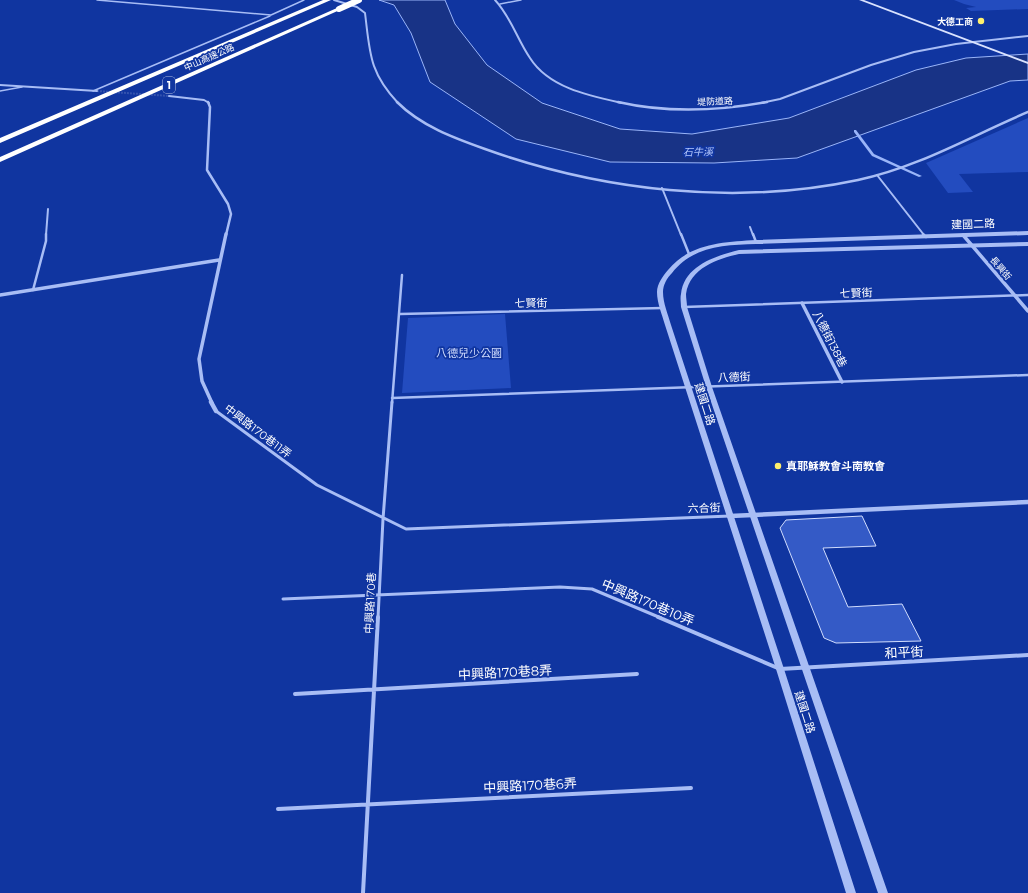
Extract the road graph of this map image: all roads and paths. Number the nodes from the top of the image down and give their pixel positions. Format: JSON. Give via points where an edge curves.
{"nodes":[{"id":1,"x":98,"y":0,"type":"edge"},
{"id":2,"x":304,"y":0,"type":"edge"},
{"id":3,"x":328,"y":0,"type":"edge"},
{"id":4,"x":334,"y":0,"type":"edge"},
{"id":5,"x":359,"y":0,"type":"edge"},
{"id":6,"x":495,"y":0,"type":"edge"},
{"id":7,"x":521,"y":0,"type":"edge"},
{"id":8,"x":861,"y":0,"type":"edge"},
{"id":9,"x":500,"y":4,"type":"junction"},
{"id":10,"x":271,"y":16,"type":"junction"},
{"id":11,"x":1028,"y":36,"type":"edge"},
{"id":12,"x":972,"y":42,"type":"junction"},
{"id":13,"x":1028,"y":63,"type":"edge"},
{"id":14,"x":0,"y":85,"type":"edge"},
{"id":15,"x":22,"y":87,"type":"junction"},
{"id":16,"x":0,"y":91,"type":"edge"},
{"id":17,"x":93,"y":91,"type":"junction"},
{"id":18,"x":97,"y":91,"type":"tunnel mouth"},
{"id":19,"x":169,"y":96,"type":"tunnel mouth"},
{"id":20,"x":1028,"y":112,"type":"edge"},
{"id":21,"x":0,"y":141,"type":"edge"},
{"id":22,"x":0,"y":160,"type":"edge"},
{"id":23,"x":877,"y":175,"type":"junction"},
{"id":24,"x":662,"y":188,"type":"junction"},
{"id":25,"x":48,"y":209,"type":"dead end"},
{"id":26,"x":750,"y":227,"type":"dead end"},
{"id":27,"x":1028,"y":233,"type":"edge"},
{"id":28,"x":963,"y":235,"type":"junction"},
{"id":29,"x":926,"y":237,"type":"junction"},
{"id":30,"x":756,"y":242,"type":"junction"},
{"id":31,"x":1028,"y":244,"type":"edge"},
{"id":32,"x":972,"y":246,"type":"junction"},
{"id":33,"x":689,"y":254,"type":"junction"},
{"id":34,"x":219,"y":260,"type":"junction"},
{"id":35,"x":402,"y":275,"type":"dead end"},
{"id":36,"x":33,"y":290,"type":"junction"},
{"id":37,"x":0,"y":295,"type":"edge"},
{"id":38,"x":1028,"y":295,"type":"edge"},
{"id":39,"x":1015,"y":296,"type":"junction"},
{"id":40,"x":802,"y":303,"type":"junction"},
{"id":41,"x":684,"y":307,"type":"junction"},
{"id":42,"x":663,"y":308,"type":"junction"},
{"id":43,"x":1028,"y":311,"type":"edge"},
{"id":44,"x":400,"y":314,"type":"junction"},
{"id":45,"x":1028,"y":375,"type":"edge"},
{"id":46,"x":842,"y":382,"type":"junction"},
{"id":47,"x":710,"y":387,"type":"junction"},
{"id":48,"x":689,"y":388,"type":"junction"},
{"id":49,"x":392,"y":398,"type":"junction"},
{"id":50,"x":216,"y":411,"type":"joint"},
{"id":51,"x":1028,"y":502,"type":"edge"},
{"id":52,"x":754,"y":515,"type":"junction"},
{"id":53,"x":730,"y":516,"type":"junction"},
{"id":54,"x":383,"y":519,"type":"junction"},
{"id":55,"x":380,"y":595,"type":"junction"},
{"id":56,"x":283,"y":599,"type":"dead end"},
{"id":57,"x":1028,"y":655,"type":"edge"},
{"id":58,"x":806,"y":668,"type":"junction"},
{"id":59,"x":780,"y":669,"type":"junction"},
{"id":60,"x":637,"y":674,"type":"dead end"},
{"id":61,"x":375,"y":690,"type":"junction"},
{"id":62,"x":295,"y":694,"type":"dead end"},
{"id":63,"x":691,"y":788,"type":"dead end"},
{"id":64,"x":369,"y":805,"type":"junction"},
{"id":65,"x":278,"y":809,"type":"dead end"},
{"id":66,"x":363,"y":893,"type":"edge"},
{"id":67,"x":851,"y":893,"type":"edge"},
{"id":68,"x":884,"y":893,"type":"edge"}],
"edges":[{"from":1,"to":10,"type":"lane"},
{"from":2,"to":10,"type":"lane"},
{"from":3,"to":21,"type":"highway","name":"中山高速公路","number":"1"},
{"from":4,"to":24,"type":"street","via":[[357,7],[365,13],[373,66],[389,92],[412,115],[445,134],[486,151],[544,168],[604,181]]},
{"from":5,"to":22,"type":"highway","name":"中山高速公路","number":"1","bridge":true},
{"from":6,"to":9,"type":"street","name":"堤防道路"},
{"from":7,"to":9,"type":"lane"},
{"from":8,"to":12,"type":"main road"},
{"from":9,"to":12,"type":"street","name":"堤防道路","via":[[534,65],[545,75],[596,97],[661,108],[709,109],[769,102],[914,52]]},
{"from":10,"to":17,"type":"lane"},
{"from":11,"to":12,"type":"street","name":"堤防道路"},
{"from":12,"to":13,"type":"main road"},
{"from":14,"to":15,"type":"street"},
{"from":15,"to":16,"type":"lane"},
{"from":15,"to":17,"type":"street"},
{"from":17,"to":18,"type":"street"},
{"from":19,"to":34,"type":"street","name":"中興路170巷11弄","via":[[204,100],[209,103],[207,170],[228,204],[231,214]]},
{"from":20,"to":23,"type":"street","via":[[931,158]]},
{"from":23,"to":24,"type":"street","via":[[836,184],[770,191]]},
{"from":23,"to":29,"type":"lane"},
{"from":24,"to":33,"type":"lane"},
{"from":25,"to":36,"type":"lane","via":[[46,241]]},
{"from":26,"to":30,"type":"lane"},
{"from":27,"to":28,"type":"street","name":"建國二路"},
{"from":28,"to":29,"type":"street","name":"建國二路"},
{"from":28,"to":32,"type":"street","name":"長興街"},
{"from":29,"to":30,"type":"street","name":"建國二路"},
{"from":30,"to":33,"type":"street","name":"建國二路","via":[[713,245]]},
{"from":31,"to":32,"type":"street","name":"建國二路"},
{"from":32,"to":39,"type":"street","name":"長興街"},
{"from":32,"to":41,"type":"street","name":"建國二路","via":[[739,252],[706,263],[692,274],[685,287]]},
{"from":33,"to":42,"type":"street","name":"建國二路","via":[[673,267],[662,285],[660,290]]},
{"from":34,"to":36,"type":"street"},
{"from":34,"to":50,"type":"street","name":"中興路170巷11弄","via":[[200,359],[200,375]]},
{"from":35,"to":44,"type":"lane","name":"中興路170巷"},
{"from":36,"to":37,"type":"street"},
{"from":38,"to":39,"type":"lane","name":"七賢街"},
{"from":39,"to":40,"type":"lane","name":"七賢街"},
{"from":39,"to":43,"type":"street","name":"長興街"},
{"from":40,"to":41,"type":"lane","name":"七賢街"},
{"from":40,"to":46,"type":"street","name":"八德街138巷"},
{"from":41,"to":47,"type":"street","name":"建國二路"},
{"from":42,"to":44,"type":"lane","name":"七賢街"},
{"from":42,"to":48,"type":"street","name":"建國二路"},
{"from":44,"to":49,"type":"lane","name":"中興路170巷"},
{"from":45,"to":46,"type":"lane","name":"八德街"},
{"from":46,"to":47,"type":"lane","name":"八德街"},
{"from":47,"to":48,"type":"lane","name":"八德街"},
{"from":47,"to":52,"type":"street","name":"建國二路"},
{"from":48,"to":49,"type":"lane","name":"八德街"},
{"from":48,"to":53,"type":"street","name":"建國二路"},
{"from":49,"to":54,"type":"lane","name":"中興路170巷"},
{"from":50,"to":54,"type":"lane","name":"中興路170巷11弄","via":[[317,485]]},
{"from":51,"to":52,"type":"street","name":"六合街"},
{"from":52,"to":53,"type":"street","name":"六合街"},
{"from":52,"to":58,"type":"street","name":"建國二路"},
{"from":53,"to":54,"type":"lane","name":"六合街","via":[[406,528]]},
{"from":53,"to":59,"type":"street","name":"建國二路"},
{"from":54,"to":55,"type":"lane","name":"中興路170巷"},
{"from":55,"to":56,"type":"lane","name":"中興路170巷10弄"},
{"from":55,"to":59,"type":"lane","name":"中興路170巷10弄","via":[[560,587],[592,589]]},
{"from":55,"to":61,"type":"lane","name":"中興路170巷"},
{"from":57,"to":58,"type":"lane","name":"和平街"},
{"from":58,"to":59,"type":"lane","name":"和平街"},
{"from":58,"to":68,"type":"street","name":"建國二路"},
{"from":59,"to":67,"type":"street","name":"建國二路"},
{"from":60,"to":61,"type":"lane","name":"中興路170巷8弄"},
{"from":61,"to":62,"type":"lane","name":"中興路170巷8弄"},
{"from":61,"to":64,"type":"lane","name":"中興路170巷"},
{"from":63,"to":64,"type":"lane","name":"中興路170巷6弄"},
{"from":64,"to":65,"type":"lane","name":"中興路170巷6弄"},
{"from":64,"to":66,"type":"lane","name":"中興路170巷"}]}
